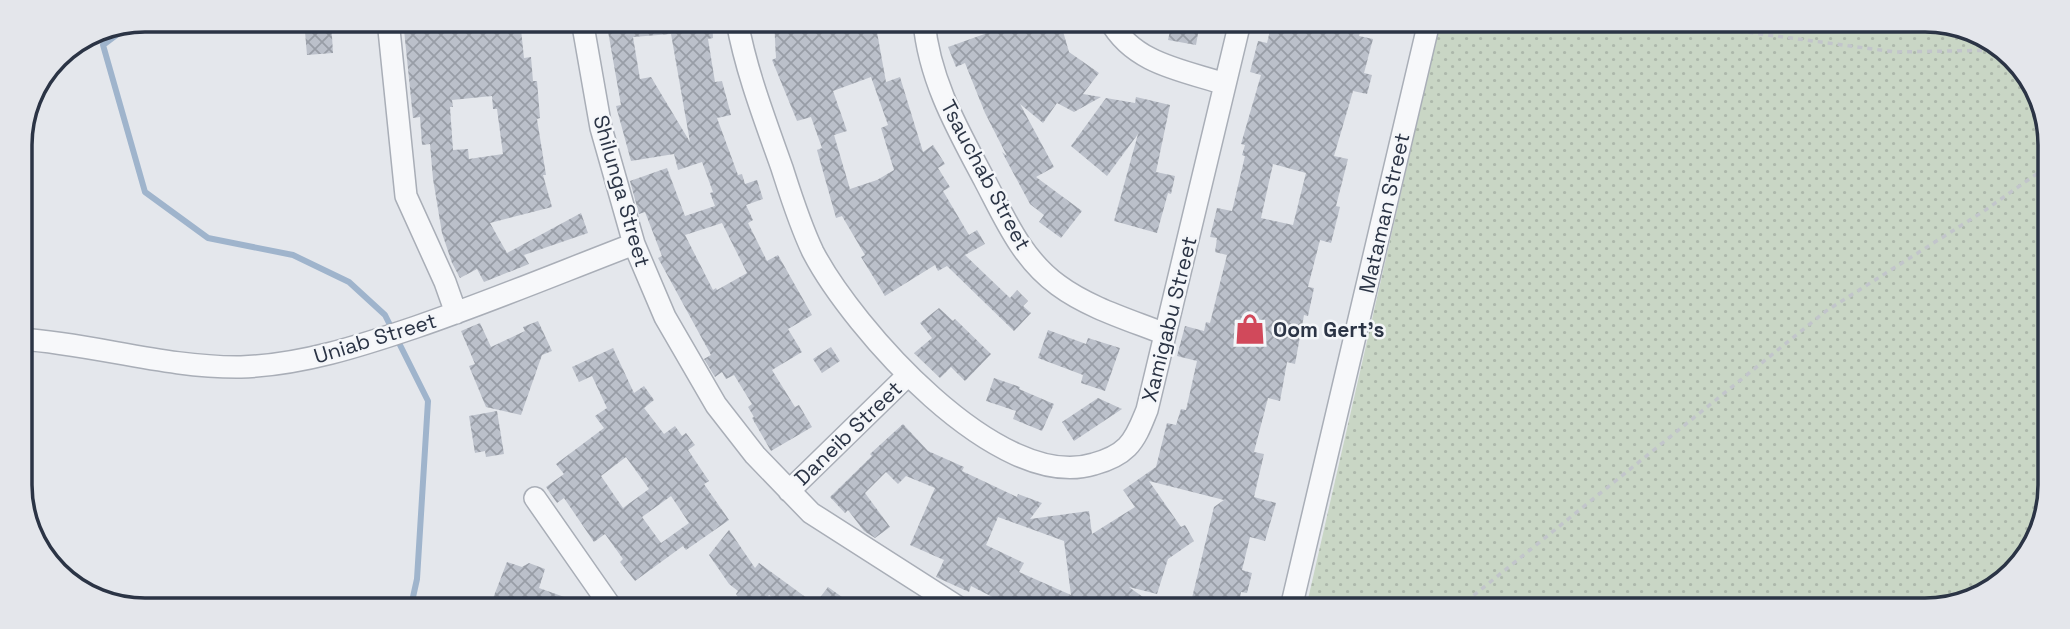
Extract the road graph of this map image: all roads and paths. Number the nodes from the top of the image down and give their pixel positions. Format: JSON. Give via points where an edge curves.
{"nodes":[{"id":1,"x":389,"y":32,"type":"edge"},
{"id":2,"x":584,"y":32,"type":"edge"},
{"id":3,"x":740,"y":32,"type":"edge"},
{"id":4,"x":926,"y":32,"type":"edge"},
{"id":5,"x":1118,"y":32,"type":"edge"},
{"id":6,"x":1238,"y":32,"type":"edge"},
{"id":7,"x":1427,"y":32,"type":"edge"},
{"id":8,"x":1746,"y":32,"type":"edge"},
{"id":9,"x":1987,"y":50,"type":"edge"},
{"id":10,"x":1225,"y":83,"type":"junction"},
{"id":11,"x":2038,"y":173,"type":"edge"},
{"id":12,"x":634,"y":244,"type":"junction"},
{"id":13,"x":456,"y":313,"type":"junction"},
{"id":14,"x":1165,"y":334,"type":"junction"},
{"id":15,"x":32,"y":341,"type":"edge"},
{"id":16,"x":908,"y":374,"type":"junction"},
{"id":17,"x":789,"y":491,"type":"junction"},
{"id":18,"x":535,"y":498,"type":"dead end"},
{"id":19,"x":1294,"y":597,"type":"edge"},
{"id":20,"x":1471,"y":597,"type":"edge"},
{"id":21,"x":605,"y":598,"type":"edge"},
{"id":22,"x":943,"y":598,"type":"edge"}],
"edges":[{"from":1,"to":13,"type":"street","via":[[406,196]]},
{"from":2,"to":12,"type":"street","name":"Shilunga Street","via":[[601,128]]},
{"from":3,"to":16,"type":"street","name":"Xamigabu Street","via":[[771,137],[813,251],[860,323]]},
{"from":4,"to":14,"type":"street","name":"Tsauchab Street","via":[[949,112],[1021,248],[1068,292]]},
{"from":5,"to":10,"type":"street","via":[[1146,58]]},
{"from":6,"to":10,"type":"street","name":"Xamigabu Street"},
{"from":7,"to":19,"type":"street","name":"Mataman Street"},
{"from":8,"to":9,"type":"path","via":[[1895,52]]},
{"from":10,"to":14,"type":"street","name":"Xamigabu Street"},
{"from":11,"to":20,"type":"path","via":[[1826,311]]},
{"from":12,"to":13,"type":"street","name":"Uniab Street"},
{"from":12,"to":17,"type":"street","name":"Shilunga Street","via":[[665,317],[704,386],[755,455]]},
{"from":13,"to":15,"type":"street","name":"Uniab Street","via":[[358,347],[243,367]]},
{"from":14,"to":16,"type":"street","name":"Xamigabu Street","via":[[1154,390],[1138,430],[1127,447],[1085,467],[1055,467],[979,435]]},
{"from":16,"to":17,"type":"street","name":"Daneib Street"},
{"from":17,"to":22,"type":"street","name":"Shilunga Street","via":[[811,513]]},
{"from":18,"to":21,"type":"street"}]}
